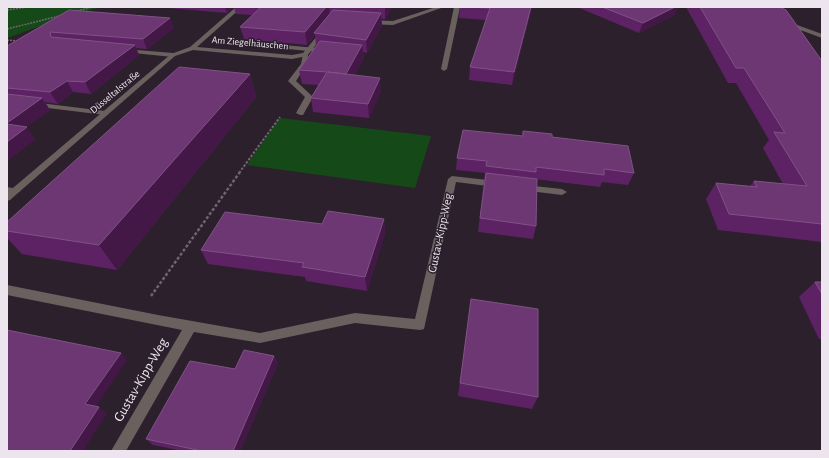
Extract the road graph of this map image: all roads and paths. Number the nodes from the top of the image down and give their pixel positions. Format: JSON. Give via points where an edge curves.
{"nodes":[{"id":1,"x":28,"y":7,"type":"edge"},
{"id":2,"x":92,"y":7,"type":"edge"},
{"id":3,"x":239,"y":7,"type":"edge"},
{"id":4,"x":441,"y":7,"type":"edge"},
{"id":5,"x":457,"y":7,"type":"edge"},
{"id":6,"x":7,"y":10,"type":"edge"},
{"id":7,"x":70,"y":13,"type":"edge"},
{"id":8,"x":63,"y":15,"type":"edge"},
{"id":9,"x":776,"y":19,"type":"edge"},
{"id":10,"x":363,"y":21,"type":"edge"},
{"id":11,"x":328,"y":25,"type":"edge"},
{"id":12,"x":7,"y":29,"type":"edge"},
{"id":13,"x":822,"y":36,"type":"edge"},
{"id":14,"x":7,"y":40,"type":"edge"},
{"id":15,"x":22,"y":41,"type":"edge"},
{"id":16,"x":241,"y":43,"type":"dead end"},
{"id":17,"x":192,"y":48,"type":"junction"},
{"id":18,"x":120,"y":50,"type":"edge"},
{"id":19,"x":307,"y":52,"type":"junction"},
{"id":20,"x":333,"y":52,"type":"edge"},
{"id":21,"x":173,"y":56,"type":"junction"},
{"id":22,"x":444,"y":69,"type":"dead end"},
{"id":23,"x":7,"y":101,"type":"edge"},
{"id":24,"x":284,"y":112,"type":"dead end"},
{"id":25,"x":105,"y":113,"type":"junction"},
{"id":26,"x":300,"y":113,"type":"dead end"},
{"id":27,"x":11,"y":191,"type":"edge"},
{"id":28,"x":562,"y":192,"type":"dead end"},
{"id":29,"x":7,"y":198,"type":"edge"},
{"id":30,"x":7,"y":290,"type":"edge"},
{"id":31,"x":136,"y":316,"type":"junction"},
{"id":32,"x":191,"y":326,"type":"junction"},
{"id":33,"x":118,"y":451,"type":"edge"}],
"edges":[{"from":1,"to":6,"type":"path"},
{"from":2,"to":7,"type":"path"},
{"from":3,"to":17,"type":"street","name":"Düsseltalstraße"},
{"from":4,"to":10,"type":"street","via":[[393,23]]},
{"from":5,"to":22,"type":"street"},
{"from":8,"to":12,"type":"path"},
{"from":9,"to":13,"type":"street"},
{"from":11,"to":19,"type":"street","name":"Am Ziegelhäuschen"},
{"from":14,"to":15,"type":"path"},
{"from":16,"to":19,"type":"street"},
{"from":17,"to":19,"type":"street","name":"Am Ziegelhäuschen","via":[[292,57]]},
{"from":17,"to":21,"type":"street","name":"Düsseltalstraße"},
{"from":18,"to":21,"type":"street"},
{"from":19,"to":20,"type":"street"},
{"from":19,"to":26,"type":"street","name":"Am Ziegelhäuschen","via":[[304,64],[292,81],[309,97]]},
{"from":21,"to":25,"type":"street","name":"Düsseltalstraße"},
{"from":23,"to":25,"type":"street"},
{"from":24,"to":31,"type":"path"},
{"from":25,"to":27,"type":"street","name":"Düsseltalstraße"},
{"from":27,"to":29,"type":"street","name":"Düsseltalstraße"},
{"from":28,"to":32,"type":"street","name":"Gustav-Kipp-Weg","via":[[452,179],[420,325],[355,318],[260,338]]},
{"from":30,"to":31,"type":"street"},
{"from":31,"to":32,"type":"street"},
{"from":32,"to":33,"type":"street","name":"Gustav-Kipp-Weg"}]}
